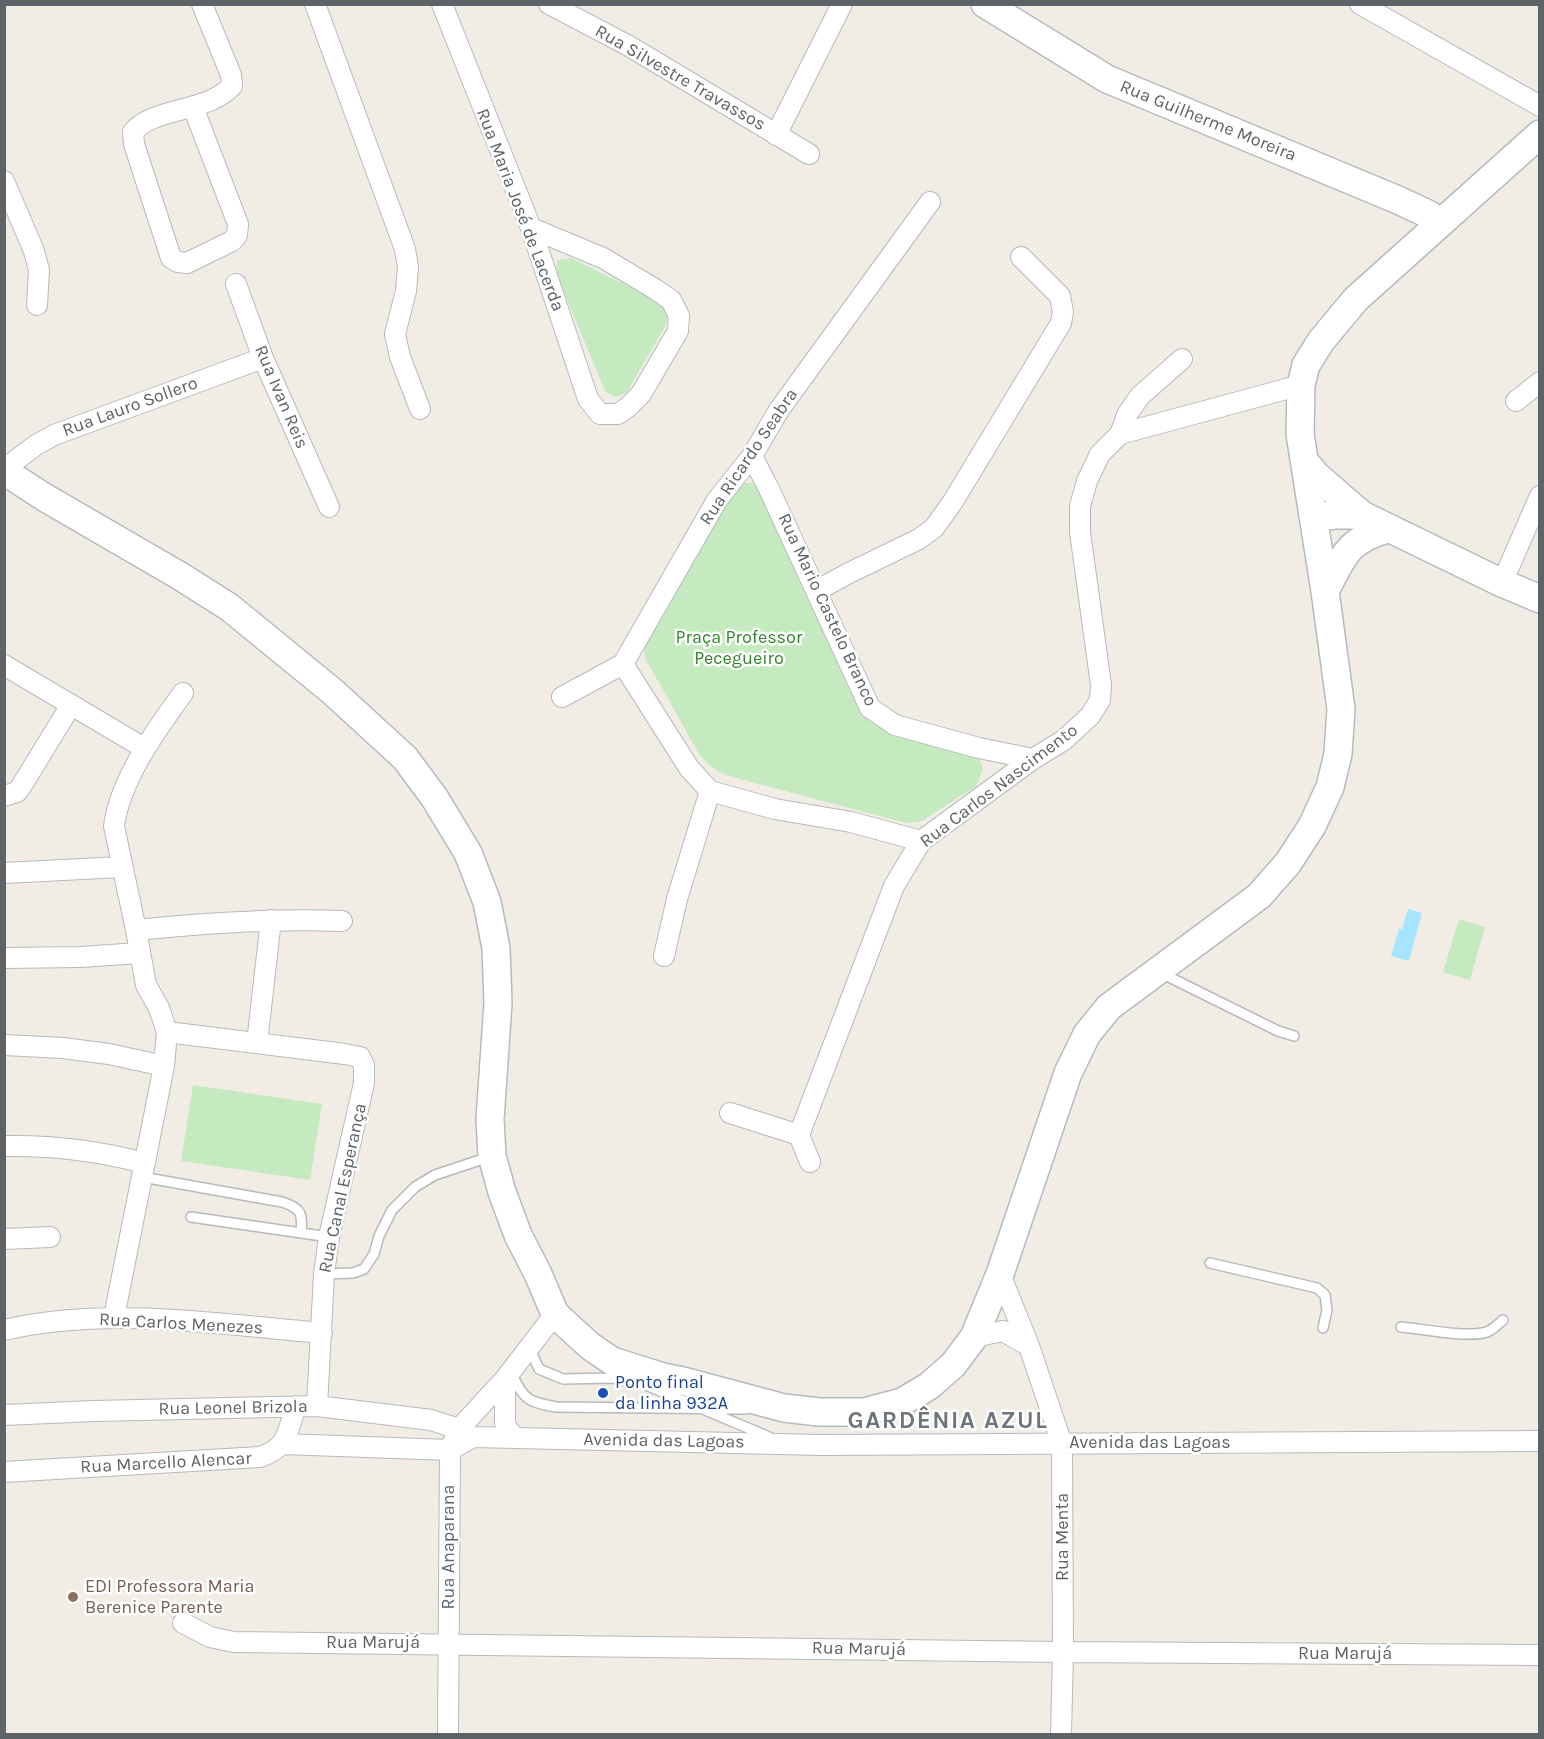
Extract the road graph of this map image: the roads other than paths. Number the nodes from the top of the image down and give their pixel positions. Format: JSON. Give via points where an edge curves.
{"nodes":[{"id":1,"x":202,"y":4,"type":"edge"},
{"id":2,"x":442,"y":4,"type":"edge"},
{"id":3,"x":549,"y":4,"type":"edge"},
{"id":4,"x":842,"y":4,"type":"edge"},
{"id":5,"x":985,"y":4,"type":"edge"},
{"id":6,"x":1360,"y":4,"type":"edge"},
{"id":7,"x":317,"y":5,"type":"edge"},
{"id":8,"x":1539,"y":106,"type":"edge"},
{"id":9,"x":193,"y":107,"type":"junction"},
{"id":10,"x":1539,"y":134,"type":"edge"},
{"id":11,"x":777,"y":135,"type":"junction"},
{"id":12,"x":809,"y":154,"type":"dead end"},
{"id":13,"x":4,"y":181,"type":"edge"},
{"id":14,"x":930,"y":202,"type":"dead end"},
{"id":15,"x":1439,"y":222,"type":"junction"},
{"id":16,"x":531,"y":228,"type":"junction"},
{"id":17,"x":1021,"y":258,"type":"dead end"},
{"id":18,"x":236,"y":284,"type":"dead end"},
{"id":19,"x":37,"y":305,"type":"dead end"},
{"id":20,"x":263,"y":358,"type":"junction"},
{"id":21,"x":1182,"y":359,"type":"dead end"},
{"id":22,"x":1539,"y":382,"type":"edge"},
{"id":23,"x":1301,"y":385,"type":"junction"},
{"id":24,"x":1516,"y":401,"type":"dead end"},
{"id":25,"x":420,"y":409,"type":"dead end"},
{"id":26,"x":1120,"y":434,"type":"junction"},
{"id":27,"x":752,"y":456,"type":"junction"},
{"id":28,"x":1305,"y":462,"type":"junction"},
{"id":29,"x":4,"y":470,"type":"edge"},
{"id":30,"x":4,"y":486,"type":"edge"},
{"id":31,"x":1539,"y":496,"type":"edge"},
{"id":32,"x":44,"y":497,"type":"junction"},
{"id":33,"x":329,"y":507,"type":"dead end"},
{"id":34,"x":1362,"y":515,"type":"junction"},
{"id":35,"x":1313,"y":517,"type":"junction"},
{"id":36,"x":1388,"y":529,"type":"junction"},
{"id":37,"x":1502,"y":583,"type":"junction"},
{"id":38,"x":816,"y":591,"type":"junction"},
{"id":39,"x":1325,"y":591,"type":"junction"},
{"id":40,"x":1539,"y":598,"type":"edge"},
{"id":41,"x":623,"y":664,"type":"junction"},
{"id":42,"x":4,"y":665,"type":"edge"},
{"id":43,"x":183,"y":693,"type":"dead end"},
{"id":44,"x":562,"y":697,"type":"dead end"},
{"id":45,"x":71,"y":705,"type":"junction"},
{"id":46,"x":144,"y":748,"type":"junction"},
{"id":47,"x":1033,"y":759,"type":"junction"},
{"id":48,"x":710,"y":791,"type":"junction"},
{"id":49,"x":4,"y":796,"type":"edge"},
{"id":50,"x":921,"y":841,"type":"junction"},
{"id":51,"x":122,"y":867,"type":"junction"},
{"id":52,"x":4,"y":873,"type":"edge"},
{"id":53,"x":271,"y":920,"type":"junction"},
{"id":54,"x":342,"y":921,"type":"dead end"},
{"id":55,"x":136,"y":930,"type":"junction"},
{"id":56,"x":139,"y":953,"type":"junction"},
{"id":57,"x":664,"y":956,"type":"dead end"},
{"id":58,"x":4,"y":958,"type":"edge"},
{"id":59,"x":1156,"y":971,"type":"junction"},
{"id":60,"x":167,"y":1032,"type":"junction"},
{"id":61,"x":1294,"y":1036,"type":"dead end"},
{"id":62,"x":257,"y":1043,"type":"junction"},
{"id":63,"x":4,"y":1045,"type":"edge"},
{"id":64,"x":164,"y":1066,"type":"junction"},
{"id":65,"x":730,"y":1113,"type":"dead end"},
{"id":66,"x":799,"y":1136,"type":"junction"},
{"id":67,"x":4,"y":1146,"type":"edge"},
{"id":68,"x":492,"y":1156,"type":"junction"},
{"id":69,"x":810,"y":1162,"type":"dead end"},
{"id":70,"x":143,"y":1170,"type":"junction"},
{"id":71,"x":191,"y":1217,"type":"dead end"},
{"id":72,"x":301,"y":1233,"type":"junction"},
{"id":73,"x":50,"y":1237,"type":"dead end"},
{"id":74,"x":329,"y":1238,"type":"junction"},
{"id":75,"x":4,"y":1239,"type":"edge"},
{"id":76,"x":1210,"y":1263,"type":"dead end"},
{"id":77,"x":324,"y":1274,"type":"junction"},
{"id":78,"x":1000,"y":1274,"type":"junction"},
{"id":79,"x":555,"y":1314,"type":"junction"},
{"id":80,"x":114,"y":1317,"type":"junction"},
{"id":81,"x":1503,"y":1320,"type":"dead end"},
{"id":82,"x":1401,"y":1327,"type":"dead end"},
{"id":83,"x":1323,"y":1328,"type":"dead end"},
{"id":84,"x":4,"y":1330,"type":"edge"},
{"id":85,"x":322,"y":1333,"type":"junction"},
{"id":86,"x":974,"y":1337,"type":"junction"},
{"id":87,"x":1029,"y":1346,"type":"junction"},
{"id":88,"x":529,"y":1347,"type":"junction"},
{"id":89,"x":508,"y":1375,"type":"junction"},
{"id":90,"x":296,"y":1406,"type":"junction"},
{"id":91,"x":317,"y":1406,"type":"junction"},
{"id":92,"x":784,"y":1408,"type":"junction"},
{"id":93,"x":699,"y":1409,"type":"junction"},
{"id":94,"x":4,"y":1415,"type":"edge"},
{"id":95,"x":466,"y":1433,"type":"junction"},
{"id":96,"x":516,"y":1438,"type":"junction"},
{"id":97,"x":1539,"y":1441,"type":"edge"},
{"id":98,"x":283,"y":1444,"type":"junction"},
{"id":99,"x":785,"y":1444,"type":"junction"},
{"id":100,"x":1062,"y":1444,"type":"junction"},
{"id":101,"x":450,"y":1450,"type":"junction"},
{"id":102,"x":4,"y":1472,"type":"edge"},
{"id":103,"x":183,"y":1623,"type":"dead end"},
{"id":104,"x":449,"y":1644,"type":"junction"},
{"id":105,"x":1063,"y":1652,"type":"junction"},
{"id":106,"x":1539,"y":1655,"type":"edge"},
{"id":107,"x":448,"y":1734,"type":"edge"},
{"id":108,"x":1061,"y":1734,"type":"edge"}],
"edges":[{"from":1,"to":9,"type":"street","via":[[232,86],[225,94]]},
{"from":2,"to":16,"type":"street","name":"Rua Maria José de Lacerda"},
{"from":3,"to":11,"type":"street","name":"Rua Silvestre Travassos","via":[[629,46]]},
{"from":4,"to":11,"type":"street"},
{"from":5,"to":15,"type":"main road","name":"Rua Guilherme Moreira","via":[[1107,79],[1398,200]]},
{"from":6,"to":8,"type":"street"},
{"from":7,"to":25,"type":"street","via":[[405,249],[406,291],[395,334]]},
{"from":9,"to":9,"type":"street","via":[[140,123],[133,132],[171,258],[187,263],[232,241],[238,224]]},
{"from":10,"to":15,"type":"main road"},
{"from":11,"to":12,"type":"street","name":"Rua Silvestre Travassos"},
{"from":13,"to":19,"type":"street","via":[[34,250],[39,270]]},
{"from":14,"to":27,"type":"street","name":"Rua Ricardo Seabra","via":[[779,410]]},
{"from":15,"to":23,"type":"main road","via":[[1356,299],[1306,365]]},
{"from":16,"to":16,"type":"street","name":"Rua Maria José de Lacerda","via":[[588,399],[600,414],[618,414],[641,394],[678,331],[679,316],[671,300],[603,258]]},
{"from":17,"to":38,"type":"street","via":[[1060,296],[1061,323],[952,503],[934,528],[919,539]]},
{"from":18,"to":20,"type":"street","name":"Rua Ivan Reis"},
{"from":20,"to":29,"type":"street","name":"Rua Lauro Sollero","via":[[54,435]]},
{"from":20,"to":33,"type":"street","name":"Rua Ivan Reis"},
{"from":21,"to":26,"type":"street","name":"Rua Carlos Nascimento","via":[[1140,396]]},
{"from":22,"to":24,"type":"street"},
{"from":23,"to":26,"type":"street"},
{"from":23,"to":28,"type":"main road","via":[[1300,434]]},
{"from":26,"to":47,"type":"street","name":"Rua Carlos Nascimento","via":[[1100,454],[1080,506],[1100,700],[1090,716],[1064,740]]},
{"from":27,"to":38,"type":"street","name":"Rua Mario Castelo Branco"},
{"from":27,"to":41,"type":"street","name":"Rua Ricardo Seabra","via":[[717,500]]},
{"from":28,"to":34,"type":"main road"},
{"from":28,"to":35,"type":"main road"},
{"from":29,"to":32,"type":"main road"},
{"from":30,"to":32,"type":"main road"},
{"from":31,"to":37,"type":"street"},
{"from":32,"to":68,"type":"main road","via":[[229,606],[405,758],[434,796],[468,853],[487,902],[496,948],[498,1004],[490,1119]]},
{"from":34,"to":35,"type":"main road"},
{"from":34,"to":36,"type":"main road"},
{"from":35,"to":39,"type":"main road"},
{"from":36,"to":37,"type":"main road"},
{"from":36,"to":39,"type":"main road","via":[[1357,541]]},
{"from":37,"to":40,"type":"main road"},
{"from":38,"to":47,"type":"street","name":"Rua Mario Castelo Branco","via":[[870,708],[895,725]]},
{"from":39,"to":59,"type":"main road","via":[[1341,709],[1338,754],[1330,787],[1312,826],[1288,863],[1259,896]]},
{"from":41,"to":44,"type":"street"},
{"from":41,"to":48,"type":"street","via":[[689,768]]},
{"from":42,"to":45,"type":"street"},
{"from":43,"to":46,"type":"street"},
{"from":45,"to":46,"type":"street"},
{"from":45,"to":49,"type":"street","via":[[17,792]]},
{"from":46,"to":51,"type":"street","via":[[116,811],[114,826]]},
{"from":47,"to":50,"type":"street","name":"Rua Carlos Nascimento"},
{"from":48,"to":50,"type":"street"},
{"from":48,"to":57,"type":"street"},
{"from":50,"to":66,"type":"street","name":"Rua Carlos Nascimento","via":[[894,886]]},
{"from":51,"to":52,"type":"street"},
{"from":51,"to":55,"type":"street"},
{"from":53,"to":54,"type":"street"},
{"from":53,"to":55,"type":"street"},
{"from":53,"to":62,"type":"street"},
{"from":55,"to":56,"type":"street"},
{"from":56,"to":58,"type":"street"},
{"from":56,"to":60,"type":"street","via":[[146,985]]},
{"from":59,"to":61,"type":"lane"},
{"from":59,"to":78,"type":"main road","via":[[1109,1007],[1087,1034],[1068,1072]]},
{"from":60,"to":62,"type":"street"},
{"from":60,"to":64,"type":"street"},
{"from":62,"to":74,"type":"street","name":"Rua Canal Esperança","via":[[345,1054],[360,1058],[364,1065],[364,1083]]},
{"from":63,"to":64,"type":"street","via":[[109,1054]]},
{"from":64,"to":70,"type":"street"},
{"from":65,"to":66,"type":"street"},
{"from":66,"to":69,"type":"street"},
{"from":67,"to":70,"type":"street","via":[[79,1150]]},
{"from":68,"to":77,"type":"lane","via":[[415,1186],[392,1210],[364,1269]]},
{"from":68,"to":79,"type":"main road","via":[[518,1235]]},
{"from":70,"to":72,"type":"lane","via":[[292,1205],[301,1215]]},
{"from":70,"to":80,"type":"street"},
{"from":71,"to":72,"type":"lane"},
{"from":72,"to":74,"type":"lane"},
{"from":73,"to":75,"type":"street"},
{"from":74,"to":77,"type":"street","name":"Rua Canal Esperança"},
{"from":76,"to":83,"type":"lane","via":[[1317,1288],[1325,1295]]},
{"from":77,"to":85,"type":"street","name":"Rua Canal Esperança"},
{"from":78,"to":86,"type":"main road"},
{"from":78,"to":87,"type":"street","name":"Rua Menta"},
{"from":79,"to":88,"type":"street"},
{"from":79,"to":92,"type":"main road","via":[[612,1361]]},
{"from":80,"to":84,"type":"street","name":"Rua Carlos Menezes"},
{"from":80,"to":85,"type":"street","name":"Rua Carlos Menezes"},
{"from":81,"to":82,"type":"lane","via":[[1484,1333]]},
{"from":85,"to":91,"type":"street","name":"Rua Canal Esperança"},
{"from":86,"to":87,"type":"street","via":[[1003,1331]]},
{"from":86,"to":92,"type":"main road","via":[[953,1365],[902,1402],[864,1412]]},
{"from":87,"to":100,"type":"street","name":"Rua Menta"},
{"from":88,"to":89,"type":"street"},
{"from":88,"to":93,"type":"lane","via":[[539,1369],[563,1379],[615,1378],[646,1385]]},
{"from":89,"to":93,"type":"lane","via":[[529,1400],[546,1406]]},
{"from":89,"to":95,"type":"street"},
{"from":89,"to":96,"type":"street","via":[[506,1423]]},
{"from":90,"to":91,"type":"street","name":"Rua Leonel Brizola"},
{"from":90,"to":94,"type":"street","name":"Rua Leonel Brizola"},
{"from":90,"to":98,"type":"street"},
{"from":91,"to":95,"type":"street","name":"Rua Leonel Brizola","via":[[431,1420]]},
{"from":92,"to":93,"type":"lane"},
{"from":93,"to":99,"type":"lane"},
{"from":95,"to":96,"type":"street","name":"Avenida das Lagoas"},
{"from":95,"to":101,"type":"street"},
{"from":96,"to":99,"type":"street","name":"Avenida das Lagoas"},
{"from":97,"to":100,"type":"street","name":"Avenida das Lagoas"},
{"from":98,"to":101,"type":"street"},
{"from":98,"to":102,"type":"street","name":"Rua Marcello Alencar","via":[[260,1457]]},
{"from":99,"to":100,"type":"street","name":"Avenida das Lagoas"},
{"from":100,"to":105,"type":"street","name":"Rua Menta"},
{"from":101,"to":104,"type":"street","name":"Rua Anaparana"},
{"from":103,"to":104,"type":"street","name":"Rua Marujá","via":[[210,1637],[234,1642]]},
{"from":104,"to":105,"type":"street","name":"Rua Marujá"},
{"from":104,"to":107,"type":"street","name":"Rua Anaparana"},
{"from":105,"to":106,"type":"street","name":"Rua Marujá"},
{"from":105,"to":108,"type":"street","name":"Rua Menta"}]}
